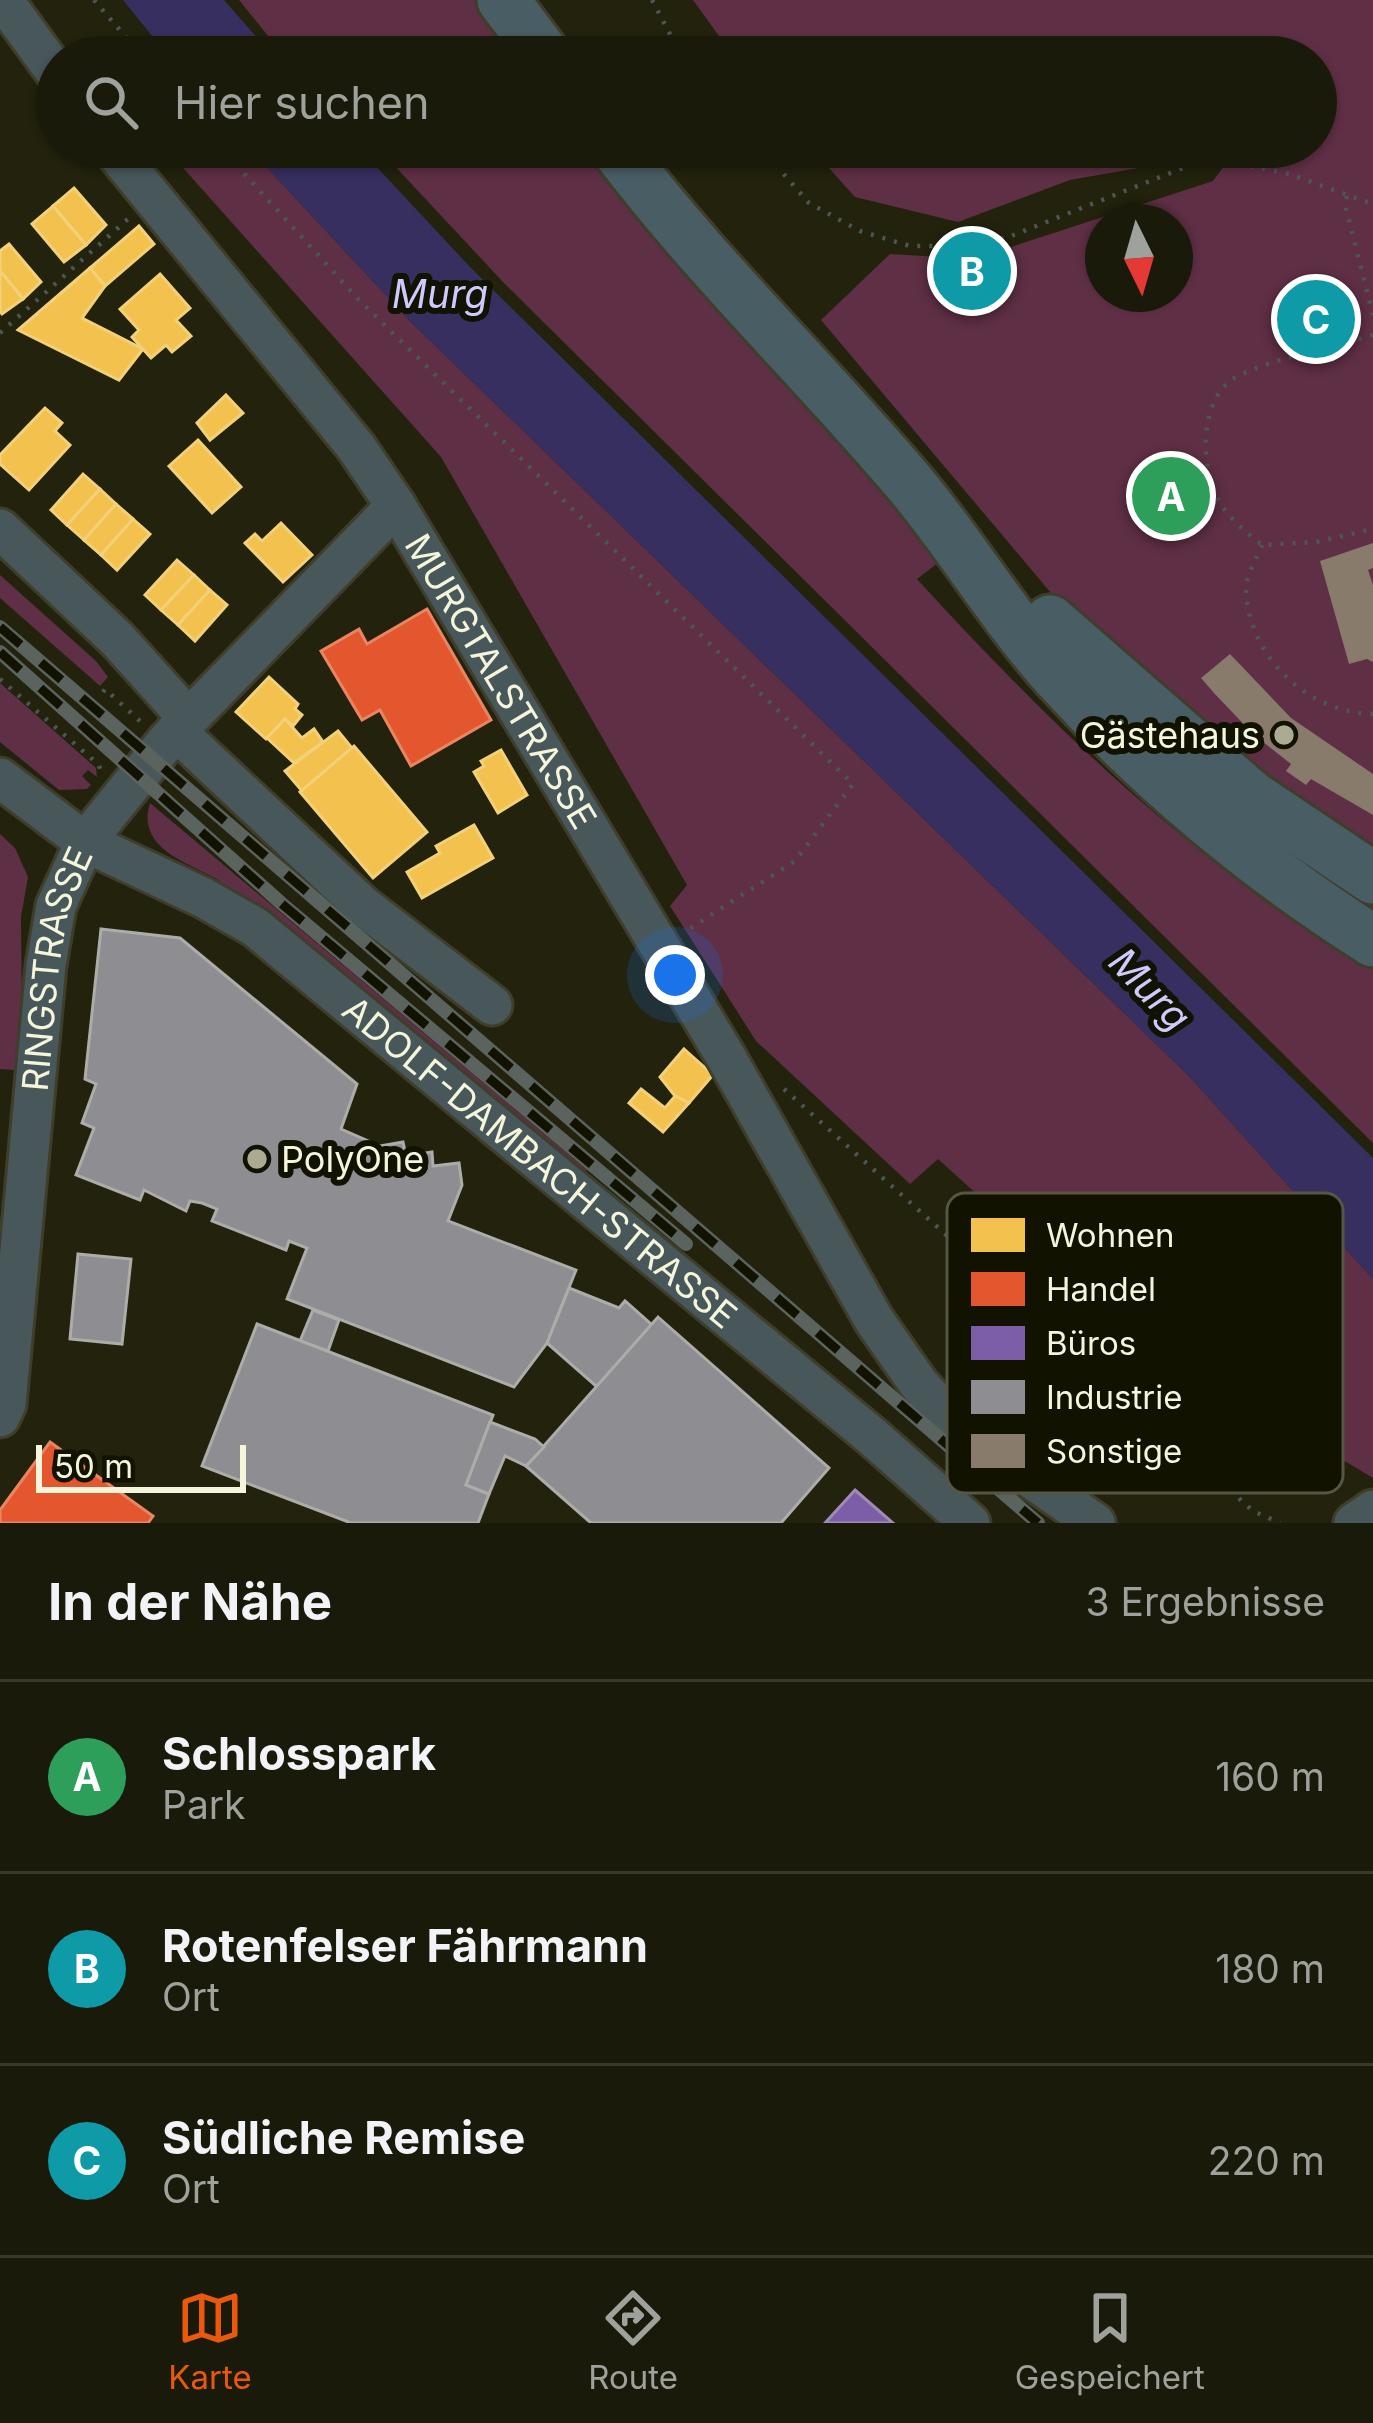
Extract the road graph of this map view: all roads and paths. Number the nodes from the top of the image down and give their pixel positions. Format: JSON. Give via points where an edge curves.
{"nodes":[{"id":1,"x":4,"y":0,"type":"edge"},
{"id":2,"x":94,"y":0,"type":"edge"},
{"id":3,"x":503,"y":0,"type":"edge"},
{"id":4,"x":652,"y":0,"type":"edge"},
{"id":5,"x":124,"y":36,"type":"edge"},
{"id":6,"x":530,"y":36,"type":"edge"},
{"id":7,"x":671,"y":36,"type":"edge"},
{"id":8,"x":36,"y":45,"type":"edge"},
{"id":9,"x":127,"y":168,"type":"edge"},
{"id":10,"x":239,"y":168,"type":"edge"},
{"id":11,"x":633,"y":168,"type":"edge"},
{"id":12,"x":779,"y":168,"type":"edge"},
{"id":13,"x":1184,"y":168,"type":"edge"},
{"id":14,"x":1260,"y":168,"type":"edge"},
{"id":15,"x":1347,"y":196,"type":"junction"},
{"id":16,"x":150,"y":199,"type":"junction"},
{"id":17,"x":1373,"y":204,"type":"edge"},
{"id":18,"x":1373,"y":315,"type":"edge"},
{"id":19,"x":0,"y":333,"type":"edge"},
{"id":20,"x":1373,"y":335,"type":"edge"},
{"id":21,"x":916,"y":491,"type":"junction"},
{"id":22,"x":396,"y":506,"type":"junction"},
{"id":23,"x":0,"y":529,"type":"edge"},
{"id":24,"x":1373,"y":529,"type":"edge"},
{"id":25,"x":1262,"y":545,"type":"junction"},
{"id":26,"x":0,"y":679,"type":"edge"},
{"id":27,"x":103,"y":692,"type":"dead end"},
{"id":28,"x":1373,"y":714,"type":"edge"},
{"id":29,"x":171,"y":725,"type":"junction"},
{"id":30,"x":0,"y":778,"type":"edge"},
{"id":31,"x":120,"y":799,"type":"junction"},
{"id":32,"x":85,"y":842,"type":"junction"},
{"id":33,"x":1373,"y":878,"type":"edge"},
{"id":34,"x":704,"y":921,"type":"dead end"},
{"id":35,"x":1373,"y":940,"type":"edge"},
{"id":36,"x":492,"y":1005,"type":"dead end"},
{"id":37,"x":726,"y":1057,"type":"junction"},
{"id":38,"x":947,"y":1236,"type":"edge"},
{"id":39,"x":947,"y":1416,"type":"edge"},
{"id":40,"x":0,"y":1417,"type":"edge"},
{"id":41,"x":1054,"y":1493,"type":"edge"},
{"id":42,"x":1233,"y":1493,"type":"edge"},
{"id":43,"x":1373,"y":1510,"type":"edge"},
{"id":44,"x":970,"y":1523,"type":"edge"},
{"id":45,"x":1095,"y":1523,"type":"edge"},
{"id":46,"x":1280,"y":1523,"type":"edge"},
{"id":47,"x":1354,"y":1523,"type":"edge"}],
"edges":[{"from":1,"to":8,"type":"street"},
{"from":2,"to":5,"type":"path"},
{"from":3,"to":6,"type":"main road"},
{"from":4,"to":7,"type":"path"},
{"from":9,"to":16,"type":"street","name":"MURGTALSTRASSE"},
{"from":10,"to":34,"type":"path","via":[[358,299],[853,784],[795,861]]},
{"from":11,"to":21,"type":"main road"},
{"from":12,"to":13,"type":"path","via":[[809,202],[860,231],[910,246],[960,246],[1006,238]]},
{"from":14,"to":15,"type":"path"},
{"from":15,"to":17,"type":"path"},
{"from":15,"to":18,"type":"path"},
{"from":16,"to":19,"type":"path"},
{"from":16,"to":22,"type":"street","name":"MURGTALSTRASSE"},
{"from":20,"to":25,"type":"path","via":[[1235,376],[1212,404],[1204,450],[1217,498]]},
{"from":21,"to":33,"type":"main road","via":[[1084,655],[1252,797]]},
{"from":21,"to":35,"type":"main road","via":[[1056,675],[1135,757],[1322,909]]},
{"from":22,"to":29,"type":"street"},
{"from":22,"to":37,"type":"street","name":"MURGTALSTRASSE"},
{"from":23,"to":29,"type":"street","via":[[118,639]]},
{"from":24,"to":25,"type":"path"},
{"from":25,"to":28,"type":"path","via":[[1245,584],[1253,632],[1279,671],[1325,704]]},
{"from":26,"to":31,"type":"path","via":[[99,765],[101,785]]},
{"from":27,"to":29,"type":"path"},
{"from":29,"to":31,"type":"street"},
{"from":29,"to":36,"type":"street","via":[[363,906]]},
{"from":30,"to":32,"type":"street","name":"RINGSTRASSE"},
{"from":31,"to":32,"type":"street"},
{"from":32,"to":40,"type":"street","name":"RINGSTRASSE","via":[[50,935]]},
{"from":32,"to":44,"type":"street","name":"ADOLF-DAMBACH-STRASSE","via":[[255,927]]},
{"from":37,"to":38,"type":"path","via":[[776,1082]]},
{"from":37,"to":39,"type":"street","name":"MURGTALSTRASSE","via":[[874,1320]]},
{"from":41,"to":45,"type":"street","name":"MURGTALSTRASSE"},
{"from":42,"to":46,"type":"path"},
{"from":43,"to":47,"type":"street"}]}
